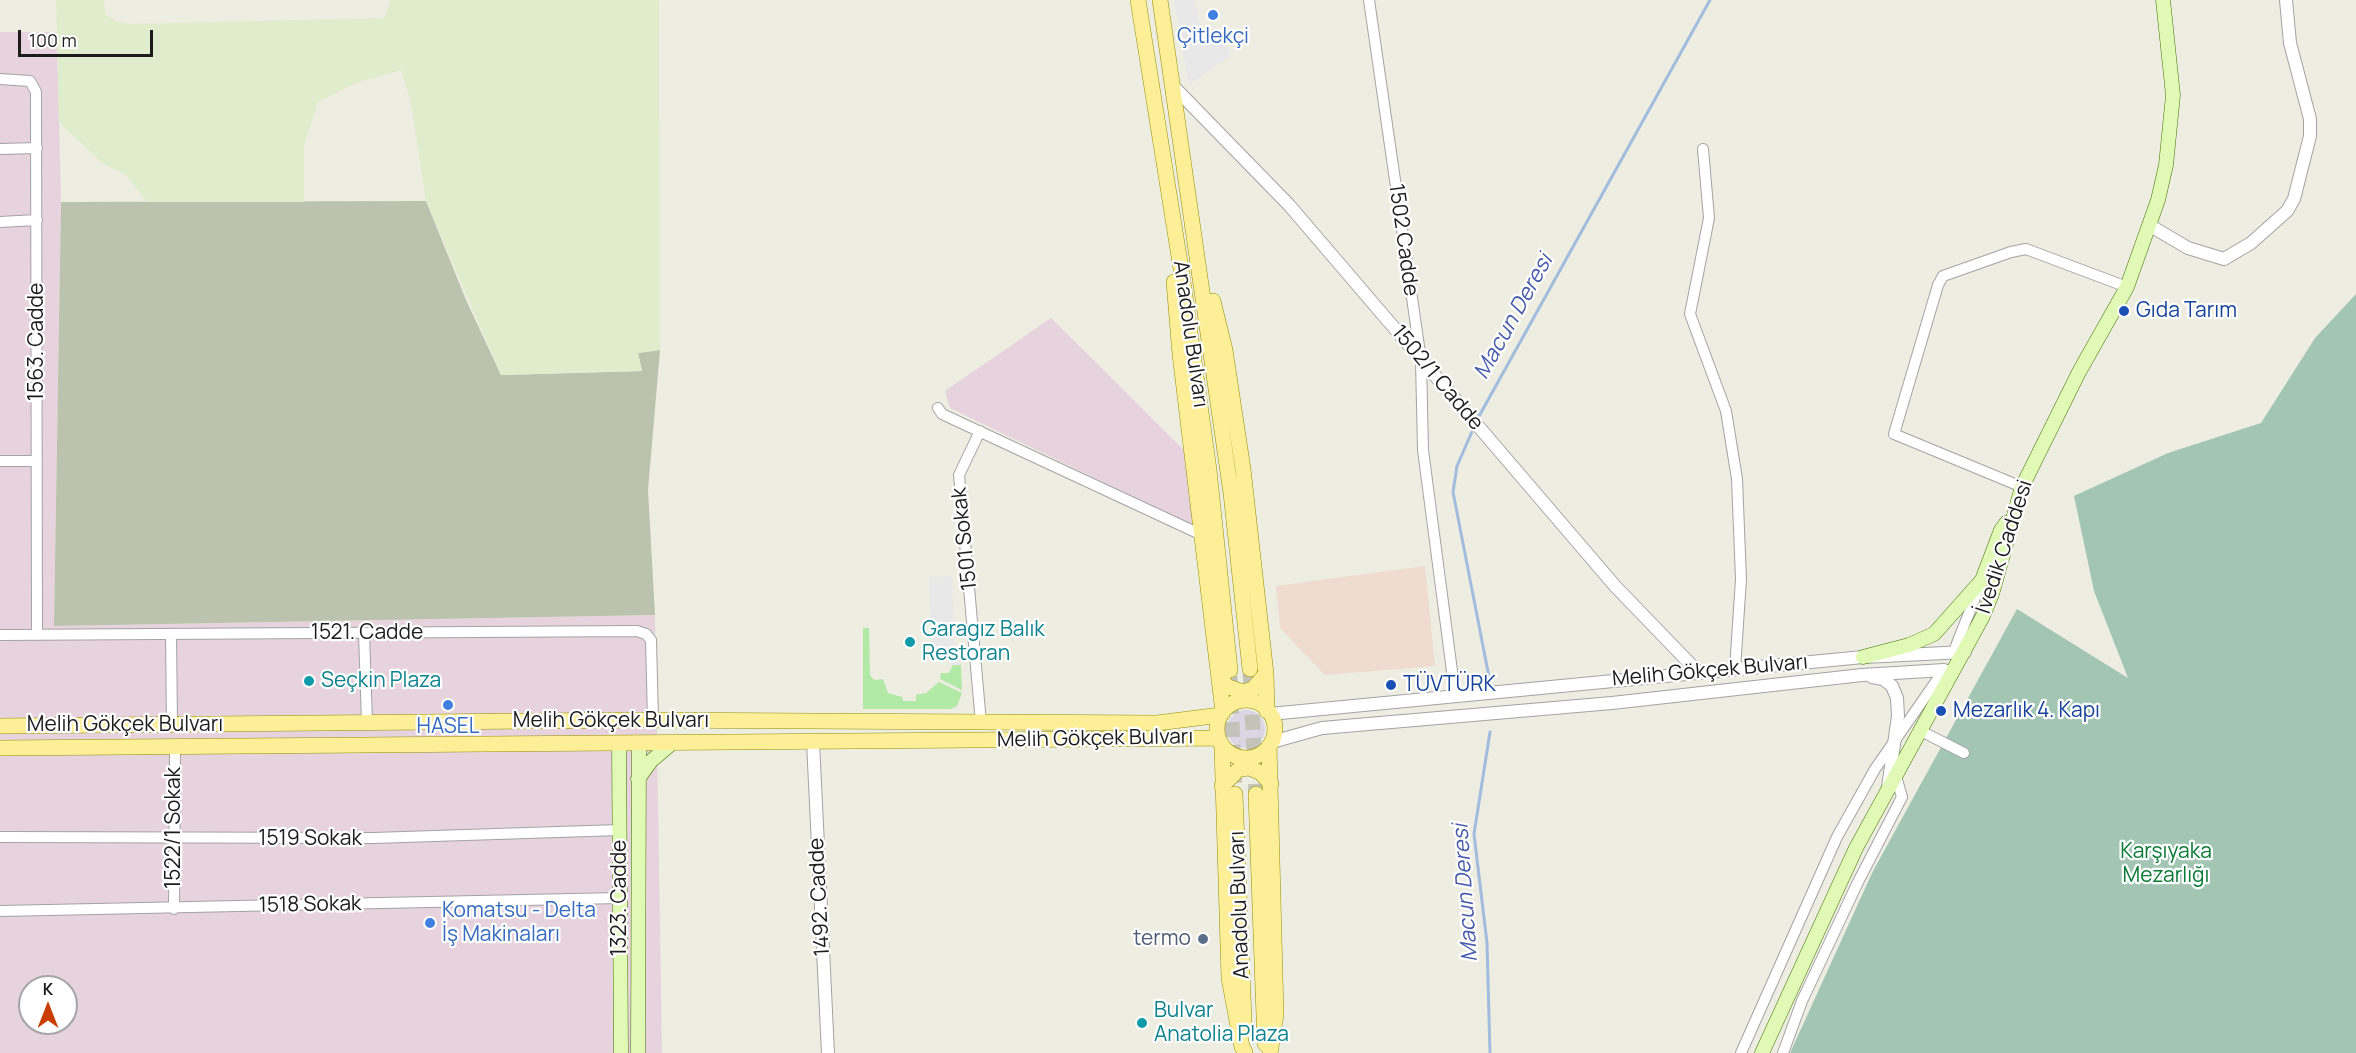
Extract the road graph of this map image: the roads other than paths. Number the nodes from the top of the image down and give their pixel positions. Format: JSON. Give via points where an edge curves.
{"nodes":[{"id":1,"x":1138,"y":0,"type":"edge"},
{"id":2,"x":1160,"y":0,"type":"edge"},
{"id":3,"x":1369,"y":0,"type":"edge"},
{"id":4,"x":2163,"y":0,"type":"edge"},
{"id":5,"x":2168,"y":0,"type":"edge"},
{"id":6,"x":2286,"y":0,"type":"edge"},
{"id":7,"x":2166,"y":18,"type":"junction"},
{"id":8,"x":0,"y":79,"type":"edge"},
{"id":9,"x":1173,"y":87,"type":"junction"},
{"id":10,"x":0,"y":148,"type":"edge"},
{"id":11,"x":37,"y":148,"type":"junction"},
{"id":12,"x":1703,"y":149,"type":"dead end"},
{"id":13,"x":38,"y":220,"type":"junction"},
{"id":14,"x":0,"y":222,"type":"edge"},
{"id":15,"x":2150,"y":225,"type":"junction"},
{"id":16,"x":1177,"y":243,"type":"junction"},
{"id":17,"x":1198,"y":253,"type":"junction"},
{"id":18,"x":2127,"y":287,"type":"junction"},
{"id":19,"x":1421,"y":360,"type":"junction"},
{"id":20,"x":938,"y":408,"type":"dead end"},
{"id":21,"x":980,"y":431,"type":"junction"},
{"id":22,"x":0,"y":461,"type":"edge"},
{"id":23,"x":37,"y":462,"type":"junction"},
{"id":24,"x":2022,"y":487,"type":"junction"},
{"id":25,"x":2015,"y":512,"type":"junction"},
{"id":26,"x":1202,"y":535,"type":"junction"},
{"id":27,"x":1982,"y":580,"type":"junction"},
{"id":28,"x":364,"y":633,"type":"junction"},
{"id":29,"x":171,"y":634,"type":"junction"},
{"id":30,"x":0,"y":635,"type":"edge"},
{"id":31,"x":37,"y":635,"type":"junction"},
{"id":32,"x":1959,"y":651,"type":"junction"},
{"id":33,"x":1863,"y":657,"type":"junction"},
{"id":34,"x":1250,"y":669,"type":"tunnel mouth"},
{"id":35,"x":1735,"y":669,"type":"junction"},
{"id":36,"x":1224,"y":670,"type":"junction"},
{"id":37,"x":1698,"y":672,"type":"junction"},
{"id":38,"x":1948,"y":672,"type":"junction"},
{"id":39,"x":1266,"y":674,"type":"junction"},
{"id":40,"x":1862,"y":675,"type":"junction"},
{"id":41,"x":1455,"y":694,"type":"junction"},
{"id":42,"x":1269,"y":712,"type":"junction"},
{"id":43,"x":1222,"y":713,"type":"junction"},
{"id":44,"x":1456,"y":717,"type":"junction"},
{"id":45,"x":619,"y":720,"type":"junction"},
{"id":46,"x":646,"y":720,"type":"junction"},
{"id":47,"x":367,"y":723,"type":"junction"},
{"id":48,"x":981,"y":723,"type":"junction"},
{"id":49,"x":172,"y":724,"type":"junction"},
{"id":50,"x":0,"y":726,"type":"edge"},
{"id":51,"x":1919,"y":730,"type":"junction"},
{"id":52,"x":1894,"y":741,"type":"junction"},
{"id":53,"x":813,"y":742,"type":"junction"},
{"id":54,"x":1220,"y":742,"type":"junction"},
{"id":55,"x":619,"y":743,"type":"junction"},
{"id":56,"x":639,"y":743,"type":"junction"},
{"id":57,"x":671,"y":744,"type":"junction"},
{"id":58,"x":1270,"y":744,"type":"junction"},
{"id":59,"x":175,"y":747,"type":"junction"},
{"id":60,"x":0,"y":748,"type":"edge"},
{"id":61,"x":1964,"y":753,"type":"dead end"},
{"id":62,"x":1895,"y":773,"type":"junction"},
{"id":63,"x":638,"y":779,"type":"junction"},
{"id":64,"x":1270,"y":784,"type":"junction"},
{"id":65,"x":1888,"y":787,"type":"junction"},
{"id":66,"x":1229,"y":790,"type":"junction"},
{"id":67,"x":1256,"y":794,"type":"tunnel mouth"},
{"id":68,"x":620,"y":830,"type":"junction"},
{"id":69,"x":0,"y":837,"type":"edge"},
{"id":70,"x":175,"y":839,"type":"junction"},
{"id":71,"x":620,"y":898,"type":"junction"},
{"id":72,"x":174,"y":909,"type":"junction"},
{"id":73,"x":0,"y":911,"type":"edge"},
{"id":74,"x":1245,"y":1052,"type":"edge"},
{"id":75,"x":621,"y":1053,"type":"edge"},
{"id":76,"x":638,"y":1053,"type":"edge"},
{"id":77,"x":828,"y":1053,"type":"edge"},
{"id":78,"x":1265,"y":1053,"type":"edge"},
{"id":79,"x":1270,"y":1053,"type":"edge"},
{"id":80,"x":1741,"y":1053,"type":"edge"},
{"id":81,"x":1762,"y":1053,"type":"edge"},
{"id":82,"x":1783,"y":1053,"type":"edge"}],
"edges":[{"from":1,"to":16,"type":"main road","name":"Anadolu Bulvarı"},
{"from":2,"to":9,"type":"main road","name":"Anadolu Bulvarı"},
{"from":3,"to":19,"type":"street","name":"1502 Cadde"},
{"from":4,"to":7,"type":"main road","name":"İvedik Caddesi"},
{"from":5,"to":7,"type":"main road","name":"İvedik Caddesi"},
{"from":6,"to":15,"type":"street","via":[[2290,43],[2310,119],[2310,136],[2288,211],[2251,243],[2224,259],[2188,248]]},
{"from":7,"to":15,"type":"main road","name":"İvedik Caddesi","via":[[2173,95],[2166,165]]},
{"from":8,"to":11,"type":"street","name":"1563. Cadde","via":[[22,79],[34,86]]},
{"from":9,"to":17,"type":"main road","name":"Anadolu Bulvarı"},
{"from":9,"to":19,"type":"street","name":"1502/1 Cadde","via":[[1289,205]]},
{"from":10,"to":11,"type":"street"},
{"from":11,"to":13,"type":"street","name":"1563. Cadde"},
{"from":12,"to":35,"type":"street","via":[[1709,218],[1690,314],[1726,411],[1737,479],[1741,579]]},
{"from":13,"to":14,"type":"street"},
{"from":13,"to":23,"type":"street","name":"1563. Cadde"},
{"from":15,"to":18,"type":"main road","name":"İvedik Caddesi"},
{"from":16,"to":26,"type":"main road","via":[[1174,291]]},
{"from":16,"to":36,"type":"main road","name":"Anadolu Bulvarı","via":[[1215,520]]},
{"from":17,"to":34,"type":"main road","name":"Anadolu Bulvarı"},
{"from":17,"to":39,"type":"main road","via":[[1225,350]]},
{"from":18,"to":24,"type":"main road","name":"İvedik Caddesi"},
{"from":18,"to":24,"type":"street","via":[[2026,249],[1943,276],[1938,285],[1894,434]]},
{"from":19,"to":37,"type":"street","name":"1502/1 Cadde","via":[[1615,586]]},
{"from":19,"to":41,"type":"street","name":"1502 Cadde","via":[[1423,450]]},
{"from":20,"to":21,"type":"street","via":[[942,414]]},
{"from":21,"to":26,"type":"street"},
{"from":21,"to":48,"type":"street","name":"1501 Sokak","via":[[959,475]]},
{"from":22,"to":23,"type":"street"},
{"from":23,"to":31,"type":"street","name":"1563. Cadde"},
{"from":24,"to":25,"type":"main road","name":"İvedik Caddesi"},
{"from":25,"to":27,"type":"main road","via":[[2001,530]]},
{"from":25,"to":32,"type":"main road","name":"İvedik Caddesi","via":[[1992,594]]},
{"from":26,"to":36,"type":"main road"},
{"from":27,"to":32,"type":"street"},
{"from":27,"to":33,"type":"main road","via":[[1934,634]]},
{"from":28,"to":29,"type":"street","name":"1521. Cadde"},
{"from":28,"to":46,"type":"street","name":"1521. Cadde","via":[[642,632],[651,640]]},
{"from":28,"to":47,"type":"street"},
{"from":29,"to":31,"type":"street","name":"1521. Cadde"},
{"from":29,"to":49,"type":"street"},
{"from":30,"to":31,"type":"street","name":"1521. Cadde"},
{"from":32,"to":33,"type":"street","name":"Melih Gökçek Bulvarı"},
{"from":32,"to":38,"type":"main road","name":"İvedik Caddesi"},
{"from":33,"to":35,"type":"street","name":"Melih Gökçek Bulvarı"},
{"from":35,"to":37,"type":"street","name":"Melih Gökçek Bulvarı"},
{"from":36,"to":39,"type":"main road","via":[[1226,687],[1243,692],[1253,690]]},
{"from":36,"to":43,"type":"main road"},
{"from":37,"to":41,"type":"street","name":"Melih Gökçek Bulvarı"},
{"from":38,"to":40,"type":"street","name":"Melih Gökçek Bulvarı"},
{"from":38,"to":51,"type":"main road","name":"İvedik Caddesi"},
{"from":38,"to":52,"type":"street"},
{"from":39,"to":42,"type":"main road"},
{"from":40,"to":44,"type":"street","name":"Melih Gökçek Bulvarı"},
{"from":40,"to":52,"type":"street","via":[[1883,679],[1892,686],[1898,716]]},
{"from":41,"to":42,"type":"street","name":"Melih Gökçek Bulvarı"},
{"from":41,"to":44,"type":"street"},
{"from":42,"to":43,"type":"main road","via":[[1245,701],[1236,702]]},
{"from":42,"to":58,"type":"main road","via":[[1274,723]]},
{"from":43,"to":48,"type":"main road","name":"Melih Gökçek Bulvarı","via":[[1157,723]]},
{"from":43,"to":54,"type":"main road","via":[[1217,730]]},
{"from":44,"to":58,"type":"street","name":"Melih Gökçek Bulvarı","via":[[1322,728]]},
{"from":45,"to":46,"type":"main road","name":"Melih Gökçek Bulvarı"},
{"from":45,"to":47,"type":"main road","name":"Melih Gökçek Bulvarı"},
{"from":45,"to":55,"type":"main road"},
{"from":46,"to":48,"type":"main road","name":"Melih Gökçek Bulvarı"},
{"from":46,"to":56,"type":"main road"},
{"from":47,"to":49,"type":"main road","name":"Melih Gökçek Bulvarı"},
{"from":49,"to":50,"type":"main road","name":"Melih Gökçek Bulvarı"},
{"from":51,"to":61,"type":"street"},
{"from":51,"to":62,"type":"main road","name":"İvedik Caddesi"},
{"from":52,"to":65,"type":"street"},
{"from":52,"to":80,"type":"street","via":[[1837,837]]},
{"from":53,"to":54,"type":"main road","name":"Melih Gökçek Bulvarı"},
{"from":53,"to":57,"type":"main road","name":"Melih Gökçek Bulvarı"},
{"from":53,"to":77,"type":"street","name":"1492. Cadde"},
{"from":54,"to":58,"type":"main road","via":[[1237,757],[1246,758],[1263,753]]},
{"from":54,"to":66,"type":"main road","name":"Anadolu Bulvarı"},
{"from":55,"to":56,"type":"main road","name":"Melih Gökçek Bulvarı"},
{"from":55,"to":59,"type":"main road","name":"Melih Gökçek Bulvarı"},
{"from":55,"to":68,"type":"main road","name":"1323. Cadde"},
{"from":56,"to":57,"type":"main road","name":"Melih Gökçek Bulvarı"},
{"from":56,"to":63,"type":"main road"},
{"from":57,"to":63,"type":"main road"},
{"from":58,"to":64,"type":"main road"},
{"from":59,"to":60,"type":"main road","name":"Melih Gökçek Bulvarı"},
{"from":59,"to":70,"type":"street","name":"1522/1 Sokak"},
{"from":62,"to":65,"type":"main road","name":"İvedik Caddesi"},
{"from":62,"to":82,"type":"street","via":[[1902,797],[1858,882]]},
{"from":63,"to":76,"type":"main road"},
{"from":64,"to":66,"type":"main road","via":[[1261,773],[1239,769]]},
{"from":64,"to":79,"type":"main road","via":[[1276,1014]]},
{"from":65,"to":81,"type":"main road","name":"İvedik Caddesi"},
{"from":66,"to":74,"type":"main road","name":"Anadolu Bulvarı"},
{"from":67,"to":78,"type":"main road","name":"Anadolu Bulvarı"},
{"from":68,"to":70,"type":"street","name":"1519 Sokak","via":[[373,838]]},
{"from":68,"to":71,"type":"main road","name":"1323. Cadde"},
{"from":69,"to":70,"type":"street","name":"1519 Sokak"},
{"from":70,"to":72,"type":"street","name":"1522/1 Sokak"},
{"from":71,"to":72,"type":"street","name":"1518 Sokak"},
{"from":71,"to":75,"type":"main road","name":"1323. Cadde"},
{"from":72,"to":73,"type":"street","name":"1518 Sokak"}]}
